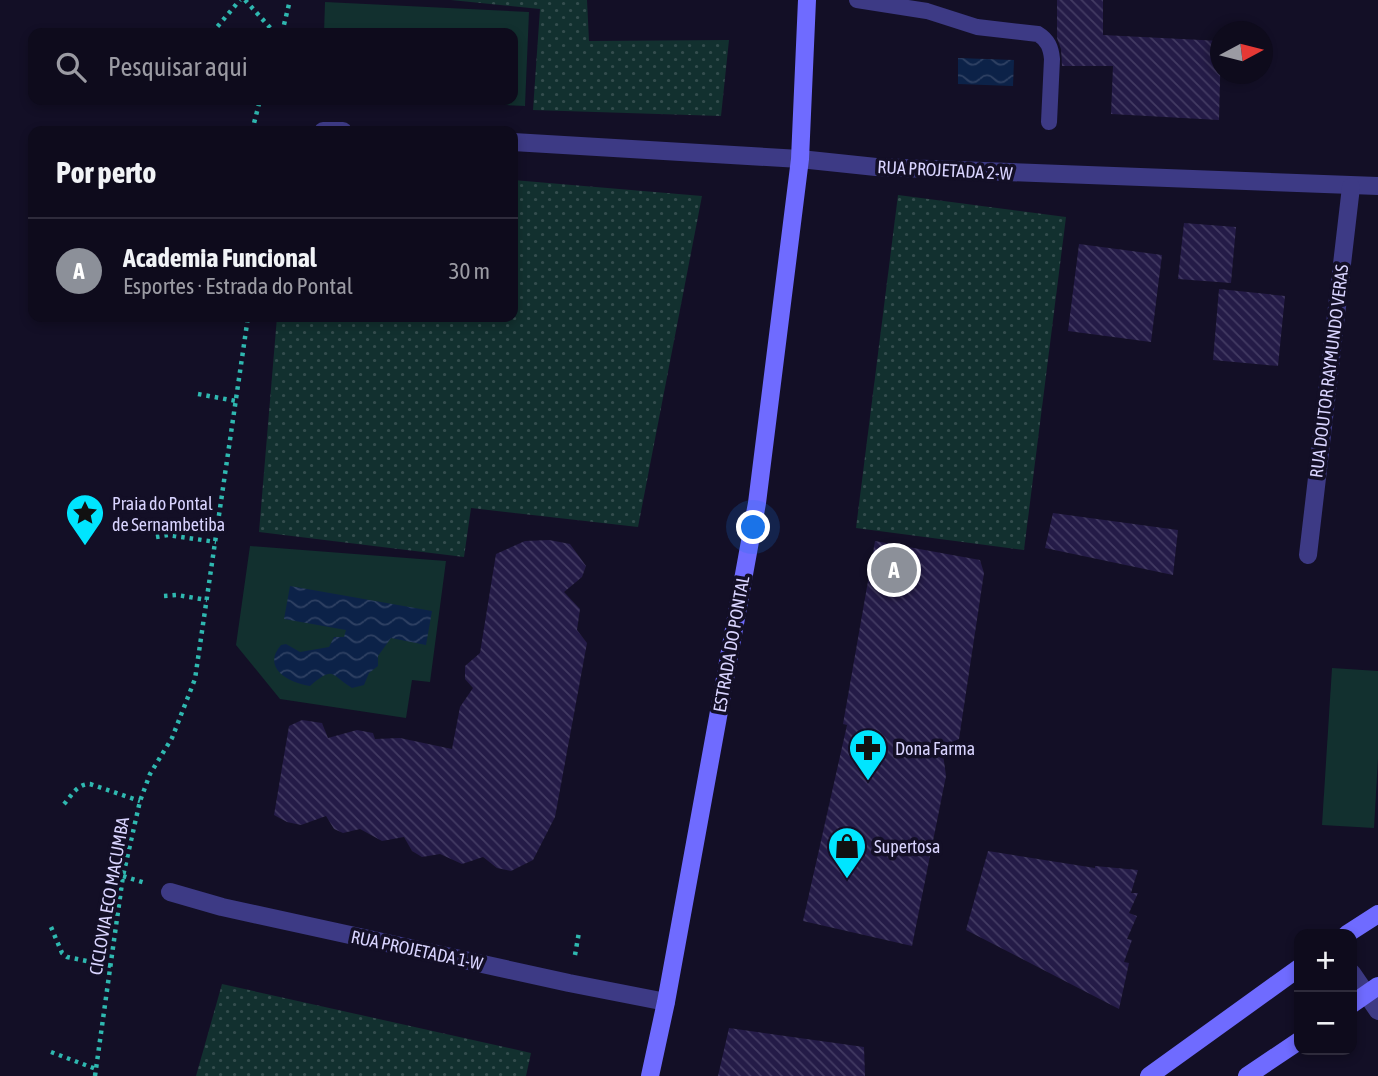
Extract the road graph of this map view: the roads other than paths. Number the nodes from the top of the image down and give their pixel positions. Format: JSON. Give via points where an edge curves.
{"nodes":[{"id":1,"x":807,"y":0,"type":"edge"},
{"id":2,"x":857,"y":0,"type":"edge"},
{"id":3,"x":1049,"y":122,"type":"dead end"},
{"id":4,"x":518,"y":142,"type":"edge"},
{"id":5,"x":800,"y":159,"type":"junction"},
{"id":6,"x":1378,"y":186,"type":"edge"},
{"id":7,"x":1351,"y":187,"type":"junction"},
{"id":8,"x":1308,"y":555,"type":"dead end"},
{"id":9,"x":170,"y":892,"type":"dead end"},
{"id":10,"x":1378,"y":914,"type":"edge"},
{"id":11,"x":1355,"y":929,"type":"edge"},
{"id":12,"x":1294,"y":972,"type":"edge"},
{"id":13,"x":1365,"y":995,"type":"edge"},
{"id":14,"x":666,"y":1002,"type":"junction"},
{"id":15,"x":1378,"y":1012,"type":"edge"},
{"id":16,"x":1294,"y":1044,"type":"edge"},
{"id":17,"x":650,"y":1076,"type":"edge"},
{"id":18,"x":1149,"y":1076,"type":"edge"},
{"id":19,"x":1247,"y":1076,"type":"edge"}],
"edges":[{"from":1,"to":5,"type":"main road","name":"ESTRADA DO PONTAL"},
{"from":2,"to":3,"type":"lane","via":[[1044,37],[1052,59]]},
{"from":4,"to":5,"type":"street","name":"RUA PROJETADA 2-W"},
{"from":5,"to":7,"type":"street","name":"RUA PROJETADA 2-W","via":[[877,167]]},
{"from":5,"to":14,"type":"main road","name":"ESTRADA DO PONTAL","via":[[757,503]]},
{"from":6,"to":7,"type":"street","name":"RUA PROJETADA 2-W"},
{"from":7,"to":8,"type":"street","name":"RUA DOUTOR RAYMUNDO VERAS"},
{"from":9,"to":14,"type":"street","name":"RUA PROJETADA 1-W"},
{"from":10,"to":11,"type":"main road"},
{"from":12,"to":18,"type":"main road"},
{"from":13,"to":15,"type":"street"},
{"from":14,"to":17,"type":"main road","name":"ESTRADA DO PONTAL"},
{"from":16,"to":19,"type":"main road"}]}
